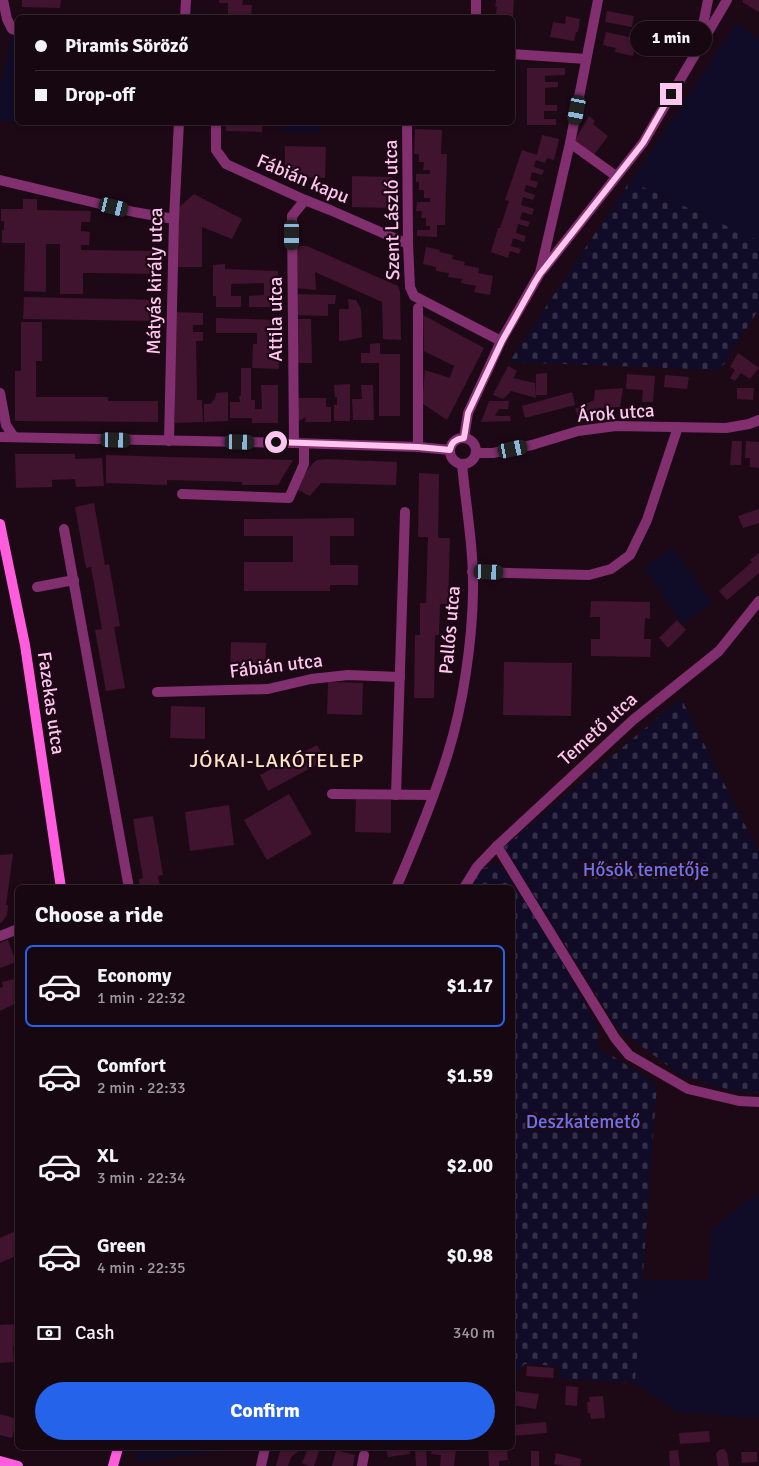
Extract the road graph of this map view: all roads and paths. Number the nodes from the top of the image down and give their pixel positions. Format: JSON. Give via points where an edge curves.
{"nodes":[{"id":1,"x":3,"y":0,"type":"edge"},
{"id":2,"x":186,"y":0,"type":"edge"},
{"id":3,"x":476,"y":0,"type":"edge"},
{"id":4,"x":598,"y":0,"type":"edge"},
{"id":5,"x":708,"y":0,"type":"edge"},
{"id":6,"x":727,"y":0,"type":"edge"},
{"id":7,"x":185,"y":15,"type":"edge"},
{"id":8,"x":476,"y":15,"type":"edge"},
{"id":9,"x":15,"y":30,"type":"edge"},
{"id":10,"x":699,"y":46,"type":"junction"},
{"id":11,"x":515,"y":54,"type":"edge"},
{"id":12,"x":586,"y":59,"type":"junction"},
{"id":13,"x":179,"y":125,"type":"edge"},
{"id":14,"x":216,"y":125,"type":"edge"},
{"id":15,"x":407,"y":125,"type":"edge"},
{"id":16,"x":570,"y":143,"type":"junction"},
{"id":17,"x":616,"y":176,"type":"junction"},
{"id":18,"x":0,"y":180,"type":"edge"},
{"id":19,"x":305,"y":200,"type":"junction"},
{"id":20,"x":174,"y":219,"type":"junction"},
{"id":21,"x":408,"y":244,"type":"junction"},
{"id":22,"x":540,"y":274,"type":"junction"},
{"id":23,"x":418,"y":308,"type":"dead end"},
{"id":24,"x":502,"y":341,"type":"junction"},
{"id":25,"x":0,"y":393,"type":"edge"},
{"id":26,"x":759,"y":420,"type":"edge"},
{"id":27,"x":678,"y":427,"type":"junction"},
{"id":28,"x":0,"y":437,"type":"edge"},
{"id":29,"x":14,"y":438,"type":"junction"},
{"id":30,"x":464,"y":438,"type":"junction"},
{"id":31,"x":169,"y":441,"type":"junction"},
{"id":32,"x":299,"y":443,"type":"junction"},
{"id":33,"x":418,"y":447,"type":"junction"},
{"id":34,"x":450,"y":450,"type":"junction"},
{"id":35,"x":476,"y":453,"type":"junction"},
{"id":36,"x":462,"y":464,"type":"junction"},
{"id":37,"x":182,"y":494,"type":"dead end"},
{"id":38,"x":405,"y":512,"type":"dead end"},
{"id":39,"x":0,"y":524,"type":"edge"},
{"id":40,"x":64,"y":528,"type":"dead end"},
{"id":41,"x":472,"y":572,"type":"junction"},
{"id":42,"x":74,"y":580,"type":"junction"},
{"id":43,"x":37,"y":587,"type":"dead end"},
{"id":44,"x":759,"y":601,"type":"edge"},
{"id":45,"x":400,"y":677,"type":"junction"},
{"id":46,"x":157,"y":692,"type":"dead end"},
{"id":47,"x":332,"y":794,"type":"dead end"},
{"id":48,"x":396,"y":795,"type":"junction"},
{"id":49,"x":433,"y":796,"type":"junction"},
{"id":50,"x":497,"y":846,"type":"junction"},
{"id":51,"x":60,"y":885,"type":"edge"},
{"id":52,"x":128,"y":885,"type":"edge"},
{"id":53,"x":397,"y":885,"type":"edge"},
{"id":54,"x":466,"y":885,"type":"edge"},
{"id":55,"x":15,"y":930,"type":"edge"},
{"id":56,"x":0,"y":936,"type":"edge"},
{"id":57,"x":759,"y":1102,"type":"edge"},
{"id":58,"x":117,"y":1450,"type":"edge"},
{"id":59,"x":265,"y":1450,"type":"edge"},
{"id":60,"x":364,"y":1455,"type":"dead end"},
{"id":61,"x":0,"y":1461,"type":"edge"},
{"id":62,"x":18,"y":1466,"type":"edge"},
{"id":63,"x":113,"y":1466,"type":"edge"},
{"id":64,"x":262,"y":1466,"type":"edge"},
{"id":65,"x":362,"y":1466,"type":"edge"}],
"edges":[{"from":1,"to":9,"type":"street","via":[[7,19]]},
{"from":2,"to":7,"type":"street"},
{"from":3,"to":8,"type":"street"},
{"from":4,"to":12,"type":"street"},
{"from":5,"to":10,"type":"street"},
{"from":6,"to":10,"type":"street"},
{"from":10,"to":17,"type":"street","via":[[643,143]]},
{"from":11,"to":12,"type":"street"},
{"from":12,"to":16,"type":"street"},
{"from":13,"to":20,"type":"street","name":"Mátyás király utca"},
{"from":14,"to":19,"type":"street","name":"Fábián kapu","via":[[216,150],[226,164]]},
{"from":15,"to":21,"type":"street","name":"Szent László utca"},
{"from":16,"to":17,"type":"street"},
{"from":16,"to":22,"type":"street"},
{"from":17,"to":22,"type":"street"},
{"from":18,"to":20,"type":"street"},
{"from":19,"to":21,"type":"street","name":"Fábián kapu"},
{"from":19,"to":32,"type":"street","name":"Attila utca","via":[[292,216]]},
{"from":20,"to":31,"type":"street","name":"Mátyás király utca"},
{"from":21,"to":24,"type":"street","name":"Szent László utca","via":[[410,288],[414,296]]},
{"from":22,"to":24,"type":"street"},
{"from":23,"to":33,"type":"street"},
{"from":24,"to":30,"type":"street","via":[[468,413]]},
{"from":25,"to":29,"type":"street","via":[[6,425]]},
{"from":26,"to":27,"type":"street","name":"Árok utca","via":[[726,428]]},
{"from":27,"to":35,"type":"street","name":"Árok utca","via":[[616,426],[578,431],[493,453]]},
{"from":27,"to":41,"type":"street","via":[[647,520],[630,555],[612,569],[589,575]]},
{"from":28,"to":29,"type":"street"},
{"from":29,"to":31,"type":"street"},
{"from":30,"to":34,"type":"street","via":[[454,441]]},
{"from":30,"to":35,"type":"street","via":[[473,442]]},
{"from":31,"to":32,"type":"street"},
{"from":32,"to":33,"type":"street"},
{"from":32,"to":37,"type":"street","name":"Attila utca","via":[[304,464],[289,498]]},
{"from":33,"to":34,"type":"street"},
{"from":34,"to":36,"type":"street","via":[[453,460]]},
{"from":35,"to":36,"type":"street","via":[[471,462]]},
{"from":36,"to":41,"type":"street","name":"Pallós utca"},
{"from":38,"to":45,"type":"street"},
{"from":39,"to":51,"type":"street","name":"Fazekas utca","via":[[26,645]]},
{"from":40,"to":42,"type":"street"},
{"from":41,"to":49,"type":"street","name":"Pallós utca","via":[[470,631],[462,699]]},
{"from":42,"to":43,"type":"street"},
{"from":42,"to":52,"type":"street"},
{"from":44,"to":50,"type":"street","name":"Temető utca","via":[[719,651],[633,720]]},
{"from":45,"to":46,"type":"street","name":"Fábián utca","via":[[348,675],[268,689]]},
{"from":45,"to":48,"type":"street"},
{"from":47,"to":48,"type":"street"},
{"from":48,"to":49,"type":"street"},
{"from":49,"to":53,"type":"street","name":"Pallós utca"},
{"from":50,"to":54,"type":"street","name":"Temető utca","via":[[477,867]]},
{"from":50,"to":57,"type":"street","via":[[615,1038],[629,1055],[688,1089],[739,1101]]},
{"from":55,"to":56,"type":"street"},
{"from":58,"to":63,"type":"street"},
{"from":59,"to":64,"type":"street"},
{"from":60,"to":65,"type":"street"},
{"from":61,"to":62,"type":"street"}]}
